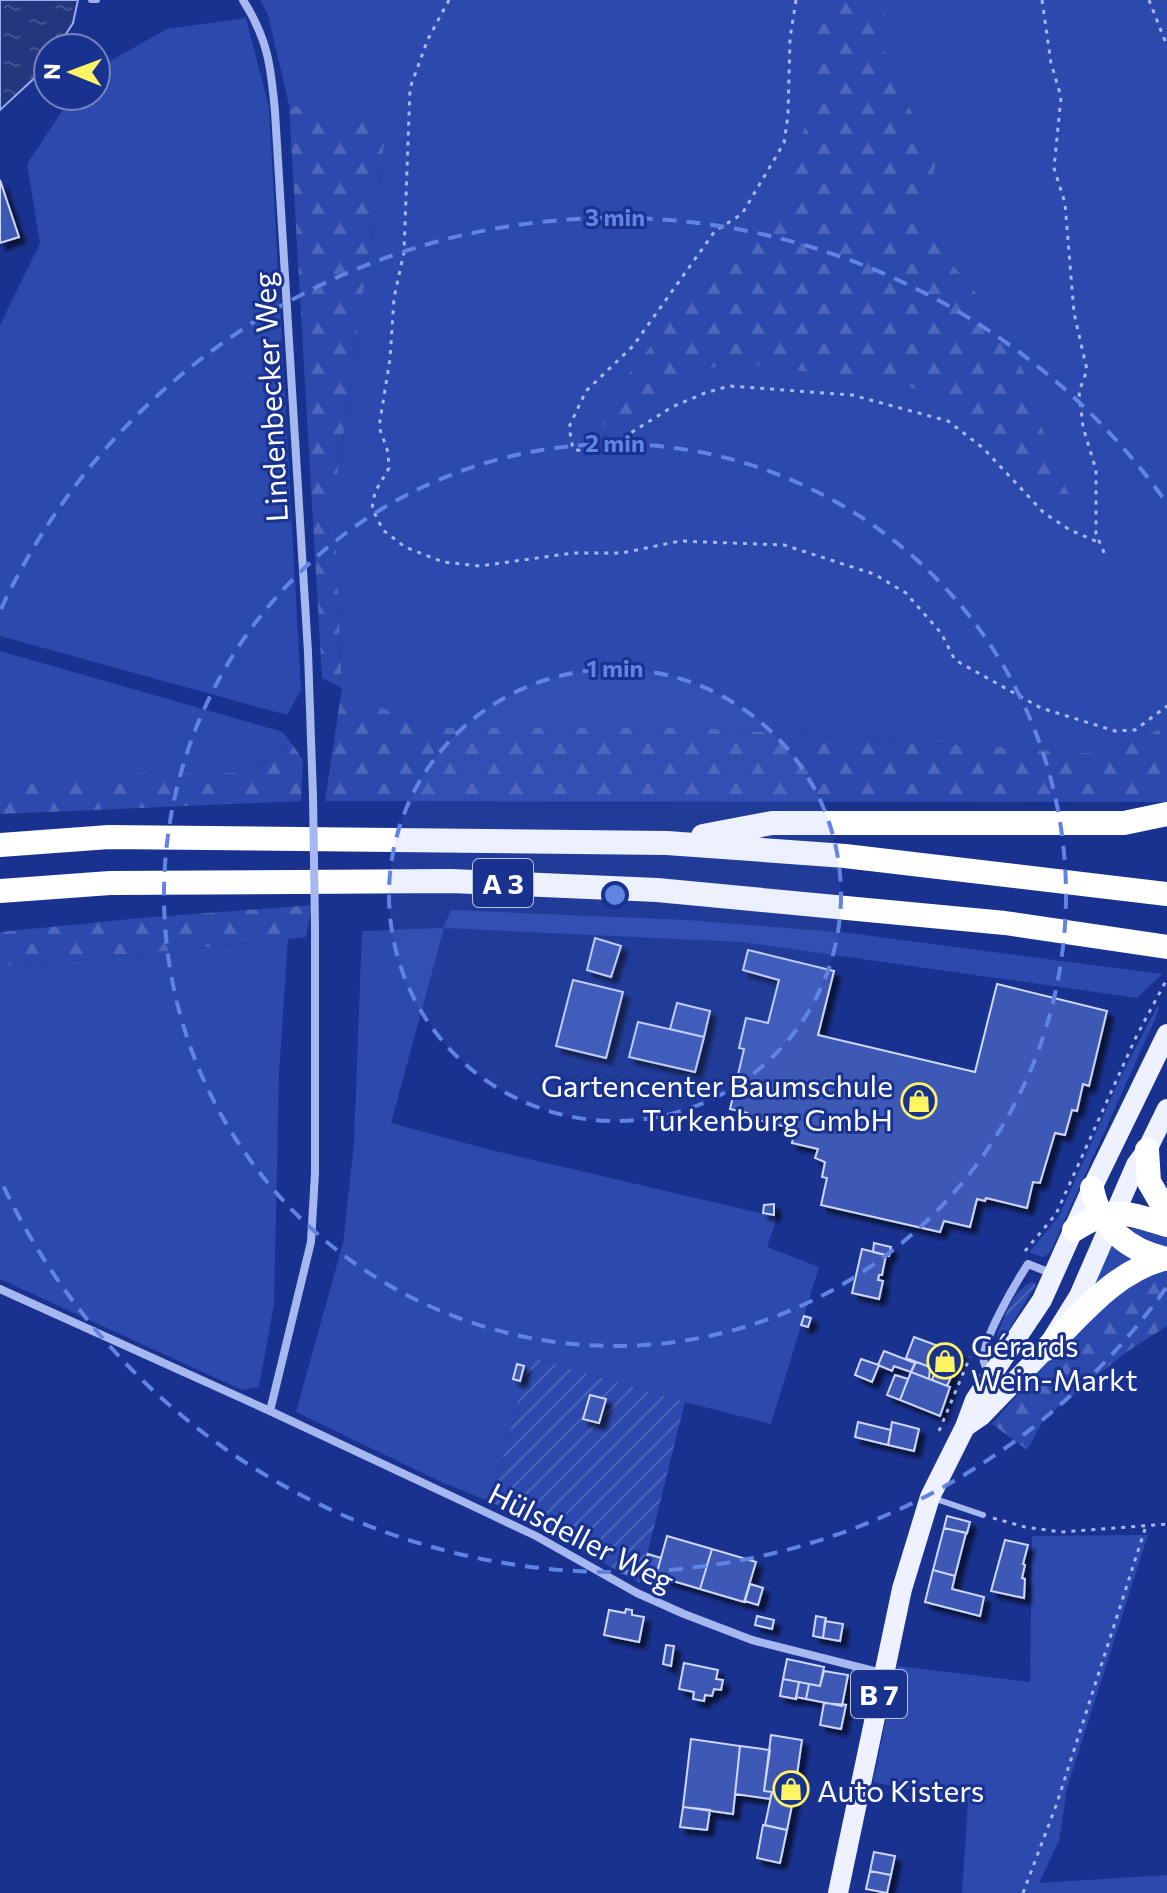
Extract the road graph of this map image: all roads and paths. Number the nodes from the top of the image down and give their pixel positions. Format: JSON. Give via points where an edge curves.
{"nodes":[{"id":1,"x":243,"y":0,"type":"edge"},
{"id":2,"x":449,"y":0,"type":"edge"},
{"id":3,"x":796,"y":0,"type":"edge"},
{"id":4,"x":1042,"y":0,"type":"edge"},
{"id":5,"x":1149,"y":0,"type":"edge"},
{"id":6,"x":1167,"y":46,"type":"edge"},
{"id":7,"x":1100,"y":543,"type":"junction"},
{"id":8,"x":1106,"y":557,"type":"dead end"},
{"id":9,"x":1167,"y":706,"type":"edge"},
{"id":10,"x":1167,"y":814,"type":"edge"},
{"id":11,"x":667,"y":843,"type":"junction"},
{"id":12,"x":0,"y":845,"type":"edge"},
{"id":13,"x":0,"y":891,"type":"edge"},
{"id":14,"x":1167,"y":894,"type":"edge"},
{"id":15,"x":1167,"y":947,"type":"edge"},
{"id":16,"x":1167,"y":979,"type":"edge"},
{"id":17,"x":1167,"y":1034,"type":"edge"},
{"id":18,"x":1167,"y":1109,"type":"edge"},
{"id":19,"x":1147,"y":1150,"type":"junction"},
{"id":20,"x":1092,"y":1188,"type":"junction"},
{"id":21,"x":1167,"y":1213,"type":"edge"},
{"id":22,"x":1108,"y":1219,"type":"junction"},
{"id":23,"x":1063,"y":1225,"type":"junction"},
{"id":24,"x":1167,"y":1225,"type":"edge"},
{"id":25,"x":1165,"y":1259,"type":"edge"},
{"id":26,"x":1054,"y":1274,"type":"junction"},
{"id":27,"x":0,"y":1289,"type":"edge"},
{"id":28,"x":1052,"y":1340,"type":"junction"},
{"id":29,"x":993,"y":1373,"type":"junction"},
{"id":30,"x":1020,"y":1377,"type":"junction"},
{"id":31,"x":270,"y":1411,"type":"junction"},
{"id":32,"x":965,"y":1427,"type":"junction"},
{"id":33,"x":930,"y":1497,"type":"junction"},
{"id":34,"x":983,"y":1515,"type":"joint"},
{"id":35,"x":1167,"y":1524,"type":"edge"},
{"id":36,"x":1146,"y":1526,"type":"junction"},
{"id":37,"x":883,"y":1673,"type":"junction"},
{"id":38,"x":838,"y":1893,"type":"edge"},
{"id":39,"x":1023,"y":1893,"type":"edge"}],
"edges":[{"from":1,"to":31,"type":"street","name":"Lindenbecker Weg","bridge":true,"via":[[260,28],[270,62],[275,112],[313,797],[311,1242]]},
{"from":2,"to":9,"type":"path","via":[[410,88],[404,252],[379,427],[389,468],[372,508],[383,530],[405,547],[443,562],[480,566],[573,553],[622,553],[680,541],[784,545],[874,574],[906,593],[941,633],[955,660],[1041,708],[1115,731],[1135,730]]},
{"from":3,"to":7,"type":"path","via":[[784,143],[742,214],[715,231],[633,346],[586,391],[569,427],[573,449],[588,452],[613,444],[672,407],[729,386],[852,395],[948,421],[983,448],[1044,513]]},
{"from":4,"to":7,"type":"path","via":[[1061,97],[1054,168],[1065,203],[1074,313],[1087,370],[1079,392],[1096,470]]},
{"from":5,"to":6,"type":"path"},
{"from":7,"to":8,"type":"path"},
{"from":10,"to":11,"type":"highway","via":[[1124,823],[772,823]]},
{"from":11,"to":12,"type":"highway","number":"A 3","via":[[109,837]]},
{"from":11,"to":14,"type":"highway","number":"A 3","via":[[845,856]]},
{"from":13,"to":15,"type":"highway","number":"A 3","via":[[110,883],[451,881],[641,889],[1005,923]]},
{"from":16,"to":23,"type":"path","via":[[1136,1037]]},
{"from":17,"to":20,"type":"main road","number":"B 7"},
{"from":18,"to":19,"type":"main road","number":"B 7"},
{"from":19,"to":21,"type":"highway","via":[[1149,1182]]},
{"from":19,"to":22,"type":"main road","number":"B 7"},
{"from":20,"to":22,"type":"highway"},
{"from":20,"to":23,"type":"main road","number":"B 7"},
{"from":22,"to":23,"type":"highway"},
{"from":22,"to":24,"type":"highway"},
{"from":22,"to":25,"type":"highway","via":[[1134,1247]]},
{"from":22,"to":28,"type":"main road","number":"B 7","via":[[1079,1296]]},
{"from":23,"to":26,"type":"main road","number":"B 7"},
{"from":25,"to":28,"type":"highway","via":[[1138,1267],[1112,1284]]},
{"from":26,"to":28,"type":"main road","via":[[1065,1290]]},
{"from":26,"to":29,"type":"main road","number":"B 7"},
{"from":26,"to":29,"type":"street","via":[[1028,1264],[1012,1288],[983,1353]]},
{"from":27,"to":31,"type":"street","name":"Hülsdeller Weg"},
{"from":28,"to":30,"type":"main road","number":"B 7"},
{"from":29,"to":30,"type":"street"},
{"from":29,"to":32,"type":"main road","number":"B 7"},
{"from":30,"to":32,"type":"main road","number":"B 7"},
{"from":31,"to":37,"type":"street","name":"Hülsdeller Weg","via":[[536,1536],[672,1609],[752,1640]]},
{"from":32,"to":33,"type":"main road","number":"B 7"},
{"from":33,"to":34,"type":"lane"},
{"from":33,"to":37,"type":"main road","number":"B 7"},
{"from":34,"to":36,"type":"path","via":[[1061,1532]]},
{"from":35,"to":36,"type":"path"},
{"from":36,"to":39,"type":"path"},
{"from":37,"to":38,"type":"main road","number":"B 7"}]}
